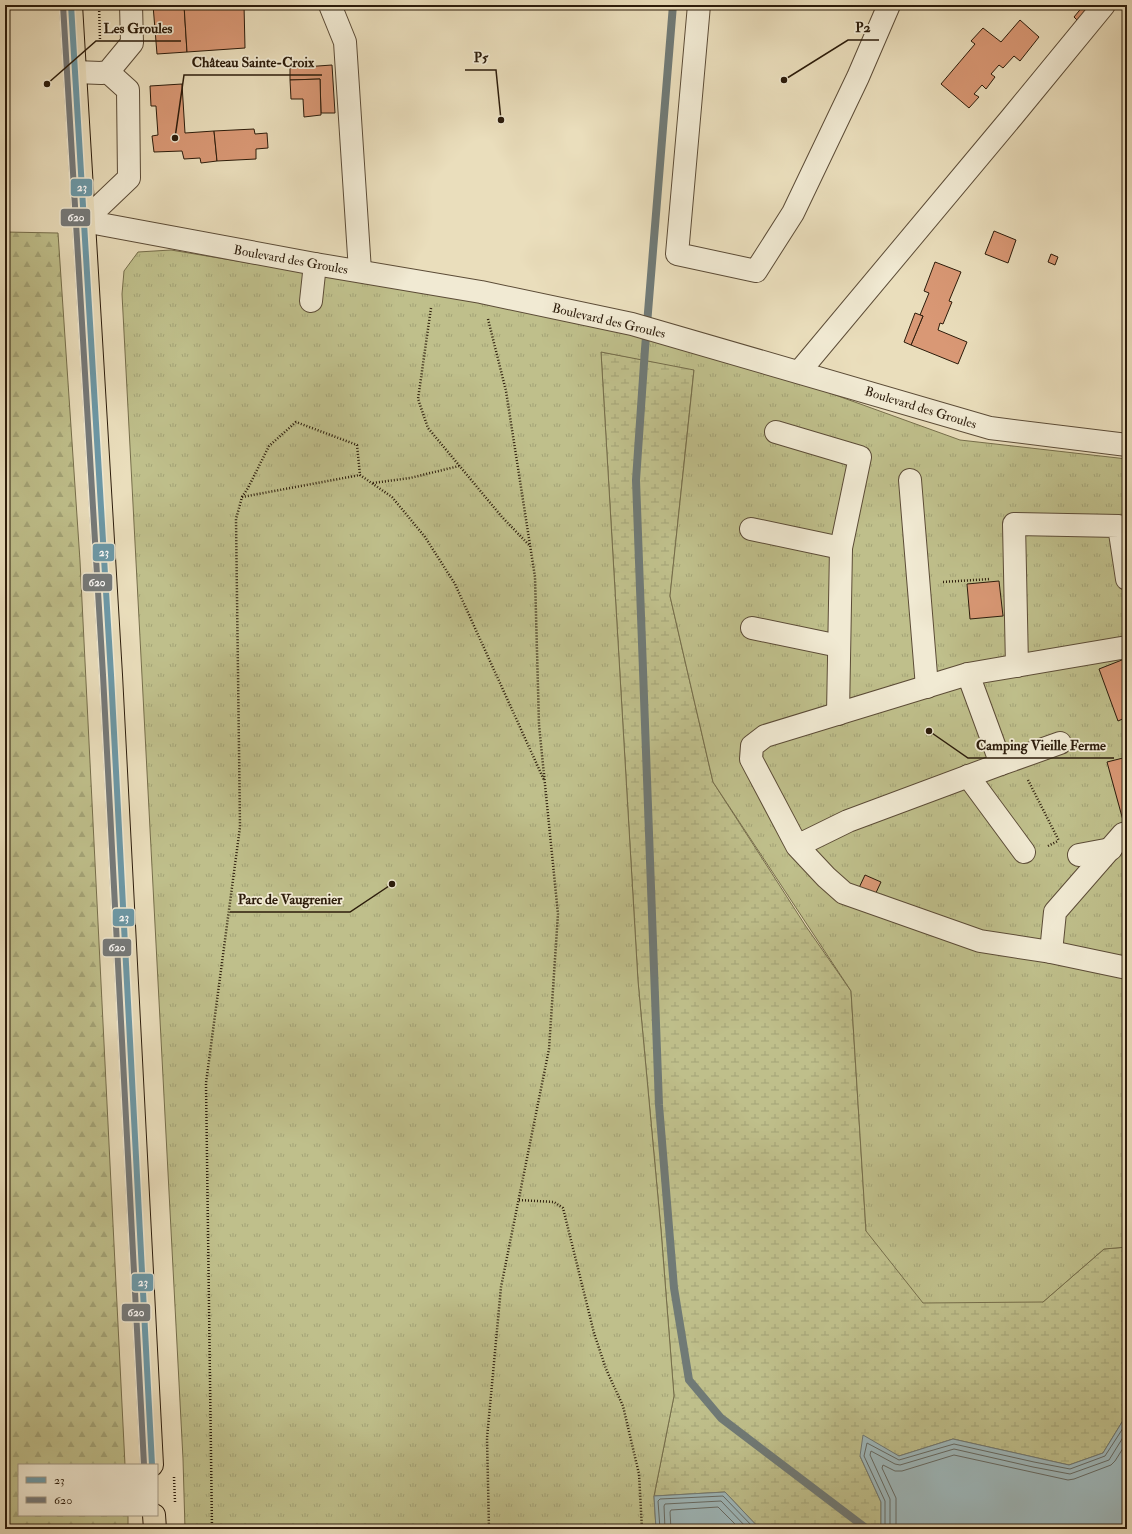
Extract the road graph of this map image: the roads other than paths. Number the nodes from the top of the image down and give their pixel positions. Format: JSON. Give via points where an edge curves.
{"nodes":[{"id":1,"x":71,"y":5,"type":"edge"},
{"id":2,"x":131,"y":5,"type":"edge"},
{"id":3,"x":330,"y":5,"type":"edge"},
{"id":4,"x":699,"y":5,"type":"edge"},
{"id":5,"x":888,"y":5,"type":"edge"},
{"id":6,"x":1104,"y":5,"type":"edge"},
{"id":7,"x":74,"y":72,"type":"junction"},
{"id":8,"x":108,"y":72,"type":"junction"},
{"id":9,"x":84,"y":222,"type":"junction"},
{"id":10,"x":316,"y":264,"type":"junction"},
{"id":11,"x":360,"y":271,"type":"junction"},
{"id":12,"x":311,"y":301,"type":"dead end"},
{"id":13,"x":799,"y":372,"type":"junction"},
{"id":14,"x":776,"y":432,"type":"dead end"},
{"id":15,"x":1127,"y":445,"type":"edge"},
{"id":16,"x":910,"y":480,"type":"dead end"},
{"id":17,"x":1123,"y":526,"type":"edge"},
{"id":18,"x":751,"y":529,"type":"dead end"},
{"id":19,"x":842,"y":548,"type":"junction"},
{"id":20,"x":1127,"y":579,"type":"edge"},
{"id":21,"x":752,"y":628,"type":"dead end"},
{"id":22,"x":839,"y":646,"type":"junction"},
{"id":23,"x":1127,"y":647,"type":"edge"},
{"id":24,"x":1017,"y":666,"type":"junction"},
{"id":25,"x":968,"y":674,"type":"junction"},
{"id":26,"x":927,"y":687,"type":"junction"},
{"id":27,"x":838,"y":714,"type":"junction"},
{"id":28,"x":1060,"y":743,"type":"dead end"},
{"id":29,"x":1009,"y":761,"type":"junction"},
{"id":30,"x":968,"y":776,"type":"junction"},
{"id":31,"x":1127,"y":834,"type":"edge"},
{"id":32,"x":797,"y":846,"type":"junction"},
{"id":33,"x":1111,"y":849,"type":"junction"},
{"id":34,"x":1024,"y":852,"type":"dead end"},
{"id":35,"x":1079,"y":855,"type":"road end"},
{"id":36,"x":1051,"y":952,"type":"junction"},
{"id":37,"x":1127,"y":968,"type":"edge"},
{"id":38,"x":152,"y":1464,"type":"edge"},
{"id":39,"x":154,"y":1516,"type":"edge"},
{"id":40,"x":155,"y":1529,"type":"edge"}],
"edges":[{"from":1,"to":7,"type":"main road"},
{"from":2,"to":8,"type":"street","via":[[132,43]]},
{"from":3,"to":11,"type":"street","via":[[345,42]]},
{"from":4,"to":5,"type":"street","via":[[676,254],[756,271],[793,213],[858,77]]},
{"from":6,"to":13,"type":"street"},
{"from":7,"to":8,"type":"street"},
{"from":7,"to":9,"type":"main road"},
{"from":8,"to":9,"type":"street","via":[[128,90],[129,178]]},
{"from":9,"to":10,"type":"street","name":"Boulevard des Groules"},
{"from":9,"to":38,"type":"main road","via":[[111,675]]},
{"from":10,"to":11,"type":"street","name":"Boulevard des Groules"},
{"from":10,"to":12,"type":"street"},
{"from":11,"to":13,"type":"street","name":"Boulevard des Groules","via":[[481,292],[632,324]]},
{"from":13,"to":15,"type":"street","name":"Boulevard des Groules","via":[[990,428]]},
{"from":14,"to":19,"type":"street","via":[[860,457]]},
{"from":16,"to":26,"type":"street"},
{"from":17,"to":20,"type":"street"},
{"from":17,"to":24,"type":"street","via":[[1014,524]]},
{"from":18,"to":19,"type":"street"},
{"from":19,"to":22,"type":"street"},
{"from":21,"to":22,"type":"street"},
{"from":22,"to":27,"type":"street"},
{"from":23,"to":24,"type":"street"},
{"from":24,"to":25,"type":"street"},
{"from":25,"to":26,"type":"street"},
{"from":25,"to":29,"type":"street"},
{"from":26,"to":27,"type":"street"},
{"from":27,"to":32,"type":"street","via":[[765,736],[752,746],[751,759]]},
{"from":28,"to":29,"type":"street"},
{"from":29,"to":30,"type":"street"},
{"from":30,"to":32,"type":"street","via":[[848,821]]},
{"from":30,"to":34,"type":"street"},
{"from":31,"to":33,"type":"street","via":[[1123,834]]},
{"from":32,"to":36,"type":"street","via":[[844,893],[980,941]]},
{"from":33,"to":35,"type":"street"},
{"from":33,"to":36,"type":"street","via":[[1055,912]]},
{"from":36,"to":37,"type":"street"},
{"from":39,"to":40,"type":"main road"}]}
